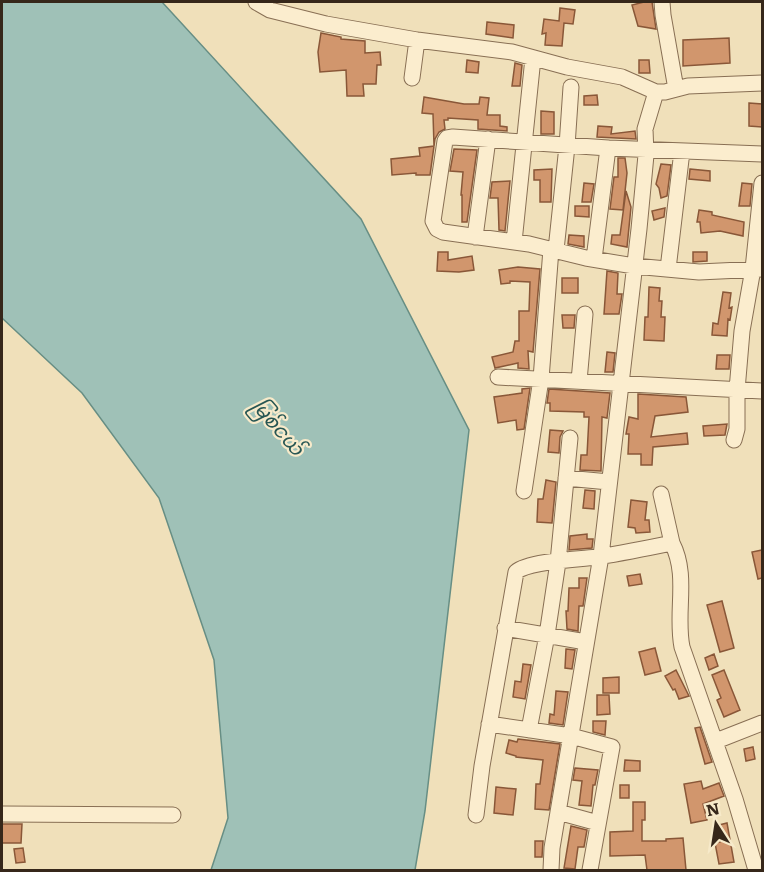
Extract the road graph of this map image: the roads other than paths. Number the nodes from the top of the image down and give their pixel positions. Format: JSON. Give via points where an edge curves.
{"nodes":[{"id":1,"x":256,"y":2,"type":"edge"},
{"id":2,"x":662,"y":2,"type":"edge"},
{"id":3,"x":417,"y":40,"type":"junction"},
{"id":4,"x":534,"y":58,"type":"junction"},
{"id":5,"x":412,"y":78,"type":"dead end"},
{"id":6,"x":762,"y":83,"type":"edge"},
{"id":7,"x":571,"y":87,"type":"dead end"},
{"id":8,"x":676,"y":89,"type":"junction"},
{"id":9,"x":656,"y":92,"type":"junction"},
{"id":10,"x":488,"y":139,"type":"junction"},
{"id":11,"x":523,"y":142,"type":"junction"},
{"id":12,"x":567,"y":146,"type":"junction"},
{"id":13,"x":608,"y":148,"type":"junction"},
{"id":14,"x":645,"y":150,"type":"junction"},
{"id":15,"x":682,"y":151,"type":"junction"},
{"id":16,"x":762,"y":154,"type":"edge"},
{"id":17,"x":762,"y":183,"type":"edge"},
{"id":18,"x":475,"y":237,"type":"junction"},
{"id":19,"x":514,"y":242,"type":"junction"},
{"id":20,"x":554,"y":250,"type":"junction"},
{"id":21,"x":594,"y":259,"type":"junction"},
{"id":22,"x":634,"y":266,"type":"junction"},
{"id":23,"x":668,"y":269,"type":"junction"},
{"id":24,"x":758,"y":269,"type":"edge"},
{"id":25,"x":585,"y":314,"type":"dead end"},
{"id":26,"x":498,"y":377,"type":"dead end"},
{"id":27,"x":541,"y":379,"type":"junction"},
{"id":28,"x":579,"y":381,"type":"junction"},
{"id":29,"x":621,"y":383,"type":"junction"},
{"id":30,"x":737,"y":390,"type":"junction"},
{"id":31,"x":762,"y":391,"type":"edge"},
{"id":32,"x":570,"y":438,"type":"dead end"},
{"id":33,"x":734,"y":440,"type":"dead end"},
{"id":34,"x":566,"y":478,"type":"junction"},
{"id":35,"x":609,"y":482,"type":"junction"},
{"id":36,"x":524,"y":491,"type":"dead end"},
{"id":37,"x":661,"y":494,"type":"dead end"},
{"id":38,"x":672,"y":543,"type":"junction"},
{"id":39,"x":601,"y":556,"type":"junction"},
{"id":40,"x":558,"y":562,"type":"junction"},
{"id":41,"x":505,"y":628,"type":"junction"},
{"id":42,"x":547,"y":635,"type":"junction"},
{"id":43,"x":586,"y":642,"type":"junction"},
{"id":44,"x":762,"y":723,"type":"edge"},
{"id":45,"x":489,"y":724,"type":"junction"},
{"id":46,"x":529,"y":730,"type":"junction"},
{"id":47,"x":571,"y":736,"type":"junction"},
{"id":48,"x":716,"y":741,"type":"junction"},
{"id":49,"x":558,"y":812,"type":"junction"},
{"id":50,"x":2,"y":814,"type":"edge"},
{"id":51,"x":173,"y":815,"type":"dead end"},
{"id":52,"x":476,"y":815,"type":"dead end"},
{"id":53,"x":598,"y":823,"type":"junction"},
{"id":54,"x":551,"y":870,"type":"edge"},
{"id":55,"x":590,"y":870,"type":"edge"},
{"id":56,"x":756,"y":870,"type":"edge"}],
"edges":[{"from":1,"to":3,"type":"street","via":[[293,16]]},
{"from":2,"to":8,"type":"street"},
{"from":3,"to":4,"type":"street"},
{"from":3,"to":5,"type":"street"},
{"from":4,"to":9,"type":"street","via":[[622,77]]},
{"from":4,"to":11,"type":"street"},
{"from":6,"to":8,"type":"street"},
{"from":7,"to":12,"type":"street"},
{"from":8,"to":9,"type":"street"},
{"from":9,"to":14,"type":"street","via":[[645,129]]},
{"from":10,"to":11,"type":"street"},
{"from":10,"to":18,"type":"street"},
{"from":10,"to":18,"type":"street","via":[[447,138],[433,221],[436,229],[443,232]]},
{"from":11,"to":12,"type":"street"},
{"from":11,"to":19,"type":"street"},
{"from":12,"to":13,"type":"street"},
{"from":12,"to":20,"type":"street"},
{"from":13,"to":14,"type":"street"},
{"from":13,"to":21,"type":"street"},
{"from":14,"to":15,"type":"street"},
{"from":14,"to":22,"type":"street"},
{"from":15,"to":16,"type":"street"},
{"from":15,"to":23,"type":"street"},
{"from":17,"to":24,"type":"street"},
{"from":18,"to":19,"type":"street"},
{"from":19,"to":20,"type":"street"},
{"from":20,"to":21,"type":"street"},
{"from":20,"to":27,"type":"street"},
{"from":21,"to":22,"type":"street"},
{"from":22,"to":23,"type":"street"},
{"from":22,"to":29,"type":"street"},
{"from":23,"to":24,"type":"street"},
{"from":24,"to":30,"type":"street","via":[[742,332]]},
{"from":25,"to":28,"type":"street"},
{"from":26,"to":27,"type":"street"},
{"from":27,"to":28,"type":"street"},
{"from":27,"to":36,"type":"street"},
{"from":28,"to":29,"type":"street"},
{"from":29,"to":30,"type":"street"},
{"from":29,"to":35,"type":"street"},
{"from":30,"to":31,"type":"street"},
{"from":30,"to":33,"type":"street"},
{"from":32,"to":34,"type":"street"},
{"from":34,"to":35,"type":"street"},
{"from":34,"to":40,"type":"street"},
{"from":35,"to":39,"type":"street"},
{"from":37,"to":38,"type":"street"},
{"from":38,"to":39,"type":"street"},
{"from":38,"to":48,"type":"street","via":[[680,562],[682,647]]},
{"from":39,"to":40,"type":"street"},
{"from":39,"to":43,"type":"street"},
{"from":40,"to":41,"type":"street","via":[[517,570]]},
{"from":40,"to":42,"type":"street"},
{"from":41,"to":42,"type":"street"},
{"from":41,"to":45,"type":"street"},
{"from":42,"to":43,"type":"street"},
{"from":42,"to":46,"type":"street"},
{"from":43,"to":47,"type":"street"},
{"from":44,"to":48,"type":"street"},
{"from":45,"to":46,"type":"street"},
{"from":45,"to":52,"type":"street"},
{"from":46,"to":47,"type":"street"},
{"from":47,"to":49,"type":"street"},
{"from":47,"to":53,"type":"street","via":[[612,747]]},
{"from":48,"to":56,"type":"street"},
{"from":49,"to":53,"type":"street"},
{"from":49,"to":54,"type":"street"},
{"from":50,"to":51,"type":"street"},
{"from":53,"to":55,"type":"street"}]}
